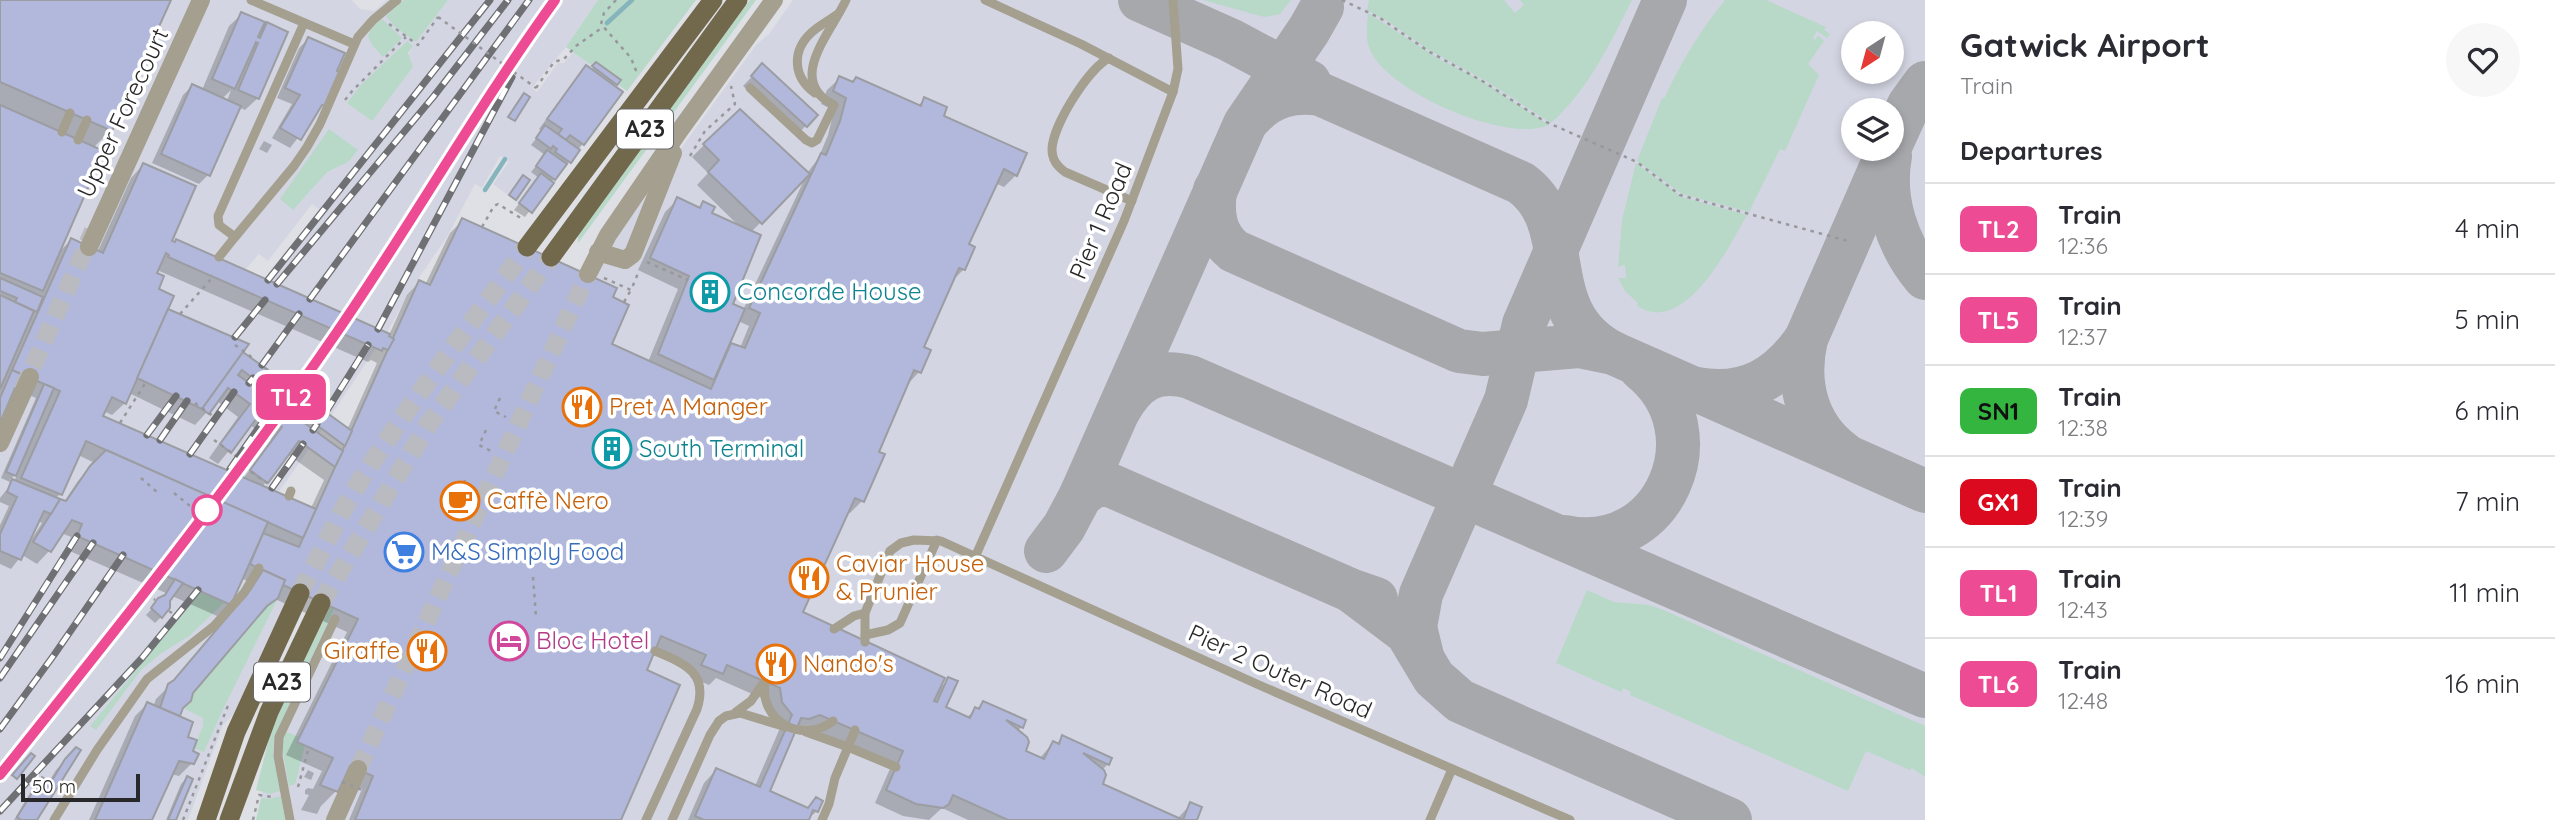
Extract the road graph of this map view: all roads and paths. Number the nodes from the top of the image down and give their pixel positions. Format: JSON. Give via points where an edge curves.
{"nodes":[{"id":1,"x":201,"y":0,"type":"edge"},
{"id":2,"x":251,"y":0,"type":"edge"},
{"id":3,"x":397,"y":0,"type":"edge"},
{"id":4,"x":616,"y":0,"type":"edge"},
{"id":5,"x":713,"y":0,"type":"edge"},
{"id":6,"x":738,"y":0,"type":"edge"},
{"id":7,"x":774,"y":0,"type":"edge"},
{"id":8,"x":985,"y":0,"type":"edge"},
{"id":9,"x":1173,"y":0,"type":"edge"},
{"id":10,"x":1342,"y":0,"type":"edge"},
{"id":11,"x":844,"y":4,"type":"edge"},
{"id":12,"x":304,"y":23,"type":"junction"},
{"id":13,"x":603,"y":27,"type":"junction"},
{"id":14,"x":406,"y":37,"type":"dead end"},
{"id":15,"x":354,"y":44,"type":"junction"},
{"id":16,"x":1109,"y":58,"type":"junction"},
{"id":17,"x":635,"y":78,"type":"dead end"},
{"id":18,"x":730,"y":79,"type":"dead end"},
{"id":19,"x":750,"y":88,"type":"dead end"},
{"id":20,"x":1173,"y":92,"type":"junction"},
{"id":21,"x":835,"y":105,"type":"junction"},
{"id":22,"x":70,"y":113,"type":"dead end"},
{"id":23,"x":87,"y":120,"type":"dead end"},
{"id":24,"x":680,"y":130,"type":"junction"},
{"id":25,"x":62,"y":132,"type":"dead end"},
{"id":26,"x":78,"y":139,"type":"dead end"},
{"id":27,"x":689,"y":159,"type":"dead end"},
{"id":28,"x":1132,"y":201,"type":"junction"},
{"id":29,"x":235,"y":237,"type":"junction"},
{"id":30,"x":1848,"y":241,"type":"dead end"},
{"id":31,"x":89,"y":247,"type":"tunnel mouth"},
{"id":32,"x":527,"y":247,"type":"tunnel mouth"},
{"id":33,"x":598,"y":252,"type":"junction"},
{"id":34,"x":219,"y":257,"type":"dead end"},
{"id":35,"x":551,"y":257,"type":"tunnel mouth"},
{"id":36,"x":644,"y":260,"type":"dead end"},
{"id":37,"x":639,"y":270,"type":"dead end"},
{"id":38,"x":593,"y":274,"type":"joint"},
{"id":39,"x":213,"y":277,"type":"dead end"},
{"id":40,"x":688,"y":280,"type":"dead end"},
{"id":41,"x":631,"y":289,"type":"junction"},
{"id":42,"x":624,"y":302,"type":"dead end"},
{"id":43,"x":180,"y":314,"type":"dead end"},
{"id":44,"x":235,"y":345,"type":"dead end"},
{"id":45,"x":254,"y":359,"type":"dead end"},
{"id":46,"x":265,"y":368,"type":"dead end"},
{"id":47,"x":30,"y":377,"type":"tunnel mouth"},
{"id":48,"x":146,"y":382,"type":"dead end"},
{"id":49,"x":286,"y":383,"type":"dead end"},
{"id":50,"x":300,"y":393,"type":"dead end"},
{"id":51,"x":500,"y":398,"type":"dead end"},
{"id":52,"x":195,"y":403,"type":"dead end"},
{"id":53,"x":323,"y":411,"type":"dead end"},
{"id":54,"x":212,"y":416,"type":"dead end"},
{"id":55,"x":506,"y":417,"type":"dead end"},
{"id":56,"x":120,"y":423,"type":"dead end"},
{"id":57,"x":486,"y":430,"type":"dead end"},
{"id":58,"x":214,"y":440,"type":"dead end"},
{"id":59,"x":0,"y":443,"type":"edge"},
{"id":60,"x":491,"y":451,"type":"dead end"},
{"id":61,"x":236,"y":456,"type":"dead end"},
{"id":62,"x":244,"y":467,"type":"dead end"},
{"id":63,"x":141,"y":478,"type":"dead end"},
{"id":64,"x":465,"y":480,"type":"dead end"},
{"id":65,"x":270,"y":485,"type":"dead end"},
{"id":66,"x":157,"y":492,"type":"dead end"},
{"id":67,"x":174,"y":493,"type":"dead end"},
{"id":68,"x":470,"y":499,"type":"dead end"},
{"id":69,"x":195,"y":510,"type":"dead end"},
{"id":70,"x":937,"y":540,"type":"junction"},
{"id":71,"x":976,"y":555,"type":"junction"},
{"id":72,"x":259,"y":568,"type":"dead end"},
{"id":73,"x":533,"y":577,"type":"dead end"},
{"id":74,"x":300,"y":593,"type":"tunnel mouth"},
{"id":75,"x":147,"y":594,"type":"dead end"},
{"id":76,"x":155,"y":600,"type":"dead end"},
{"id":77,"x":321,"y":603,"type":"tunnel mouth"},
{"id":78,"x":865,"y":613,"type":"junction"},
{"id":79,"x":536,"y":617,"type":"dead end"},
{"id":80,"x":335,"y":619,"type":"dead end"},
{"id":81,"x":834,"y":629,"type":"dead end"},
{"id":82,"x":655,"y":651,"type":"dead end"},
{"id":83,"x":735,"y":713,"type":"junction"},
{"id":84,"x":832,"y":721,"type":"dead end"},
{"id":85,"x":786,"y":727,"type":"junction"},
{"id":86,"x":855,"y":730,"type":"dead end"},
{"id":87,"x":806,"y":732,"type":"junction"},
{"id":88,"x":848,"y":747,"type":"junction"},
{"id":89,"x":896,"y":767,"type":"dead end"},
{"id":90,"x":358,"y":769,"type":"tunnel mouth"},
{"id":91,"x":1452,"y":769,"type":"junction"},
{"id":92,"x":342,"y":782,"type":"dead end"},
{"id":93,"x":366,"y":792,"type":"dead end"},
{"id":94,"x":54,"y":820,"type":"edge"},
{"id":95,"x":206,"y":820,"type":"edge"},
{"id":96,"x":229,"y":820,"type":"edge"},
{"id":97,"x":290,"y":820,"type":"edge"},
{"id":98,"x":335,"y":820,"type":"edge"},
{"id":99,"x":646,"y":820,"type":"edge"},
{"id":100,"x":672,"y":820,"type":"edge"},
{"id":101,"x":822,"y":820,"type":"edge"},
{"id":102,"x":1430,"y":820,"type":"edge"},
{"id":103,"x":1570,"y":820,"type":"edge"}],
"edges":[{"from":1,"to":31,"type":"street","name":"Upper Forecourt"},
{"from":2,"to":12,"type":"lane"},
{"from":3,"to":15,"type":"lane"},
{"from":4,"to":13,"type":"path","via":[[602,18]]},
{"from":5,"to":32,"type":"main road","number":"A23"},
{"from":6,"to":35,"type":"main road","number":"A23"},
{"from":7,"to":24,"type":"street"},
{"from":8,"to":16,"type":"lane"},
{"from":9,"to":20,"type":"lane","name":"Pier 1 Road","via":[[1178,69]]},
{"from":10,"to":30,"type":"path","via":[[1380,18],[1544,121],[1637,162],[1680,195]]},
{"from":11,"to":21,"type":"lane","via":[[810,75],[814,88]]},
{"from":11,"to":21,"type":"lane","via":[[807,37],[798,56],[802,81]]},
{"from":12,"to":15,"type":"lane"},
{"from":12,"to":29,"type":"lane","via":[[218,216],[219,225]]},
{"from":13,"to":14,"type":"path","bridge":true,"via":[[554,62],[536,88],[438,17],[418,46]]},
{"from":13,"to":17,"type":"path","via":[[631,58]]},
{"from":15,"to":29,"type":"lane","via":[[307,147]]},
{"from":16,"to":20,"type":"lane"},
{"from":16,"to":28,"type":"lane","via":[[1092,71],[1073,99],[1052,152],[1065,172]]},
{"from":18,"to":27,"type":"path","via":[[735,104],[705,131]]},
{"from":19,"to":21,"type":"lane","via":[[812,143]]},
{"from":20,"to":28,"type":"lane","name":"Pier 1 Road"},
{"from":22,"to":25,"type":"lane"},
{"from":23,"to":26,"type":"lane"},
{"from":24,"to":33,"type":"street"},
{"from":24,"to":33,"type":"street","via":[[633,254],[625,260]]},
{"from":28,"to":71,"type":"lane","name":"Pier 1 Road"},
{"from":29,"to":34,"type":"lane"},
{"from":33,"to":38,"type":"street"},
{"from":36,"to":40,"type":"path"},
{"from":37,"to":41,"type":"path"},
{"from":38,"to":41,"type":"path"},
{"from":39,"to":43,"type":"path"},
{"from":41,"to":42,"type":"path"},
{"from":44,"to":45,"type":"path"},
{"from":46,"to":49,"type":"path"},
{"from":47,"to":59,"type":"street"},
{"from":48,"to":56,"type":"path"},
{"from":50,"to":53,"type":"path"},
{"from":51,"to":55,"type":"path","via":[[494,411]]},
{"from":52,"to":54,"type":"path"},
{"from":57,"to":60,"type":"path","via":[[479,446]]},
{"from":58,"to":61,"type":"path"},
{"from":62,"to":65,"type":"path"},
{"from":63,"to":66,"type":"path"},
{"from":64,"to":68,"type":"path","via":[[459,494]]},
{"from":67,"to":69,"type":"path"},
{"from":70,"to":71,"type":"lane","name":"Pier 2 Outer Road"},
{"from":70,"to":78,"type":"lane","via":[[909,541],[890,551]]},
{"from":70,"to":78,"type":"lane","via":[[900,623],[865,638]]},
{"from":71,"to":91,"type":"lane","name":"Pier 2 Outer Road"},
{"from":72,"to":94,"type":"lane","via":[[214,626],[147,679]]},
{"from":73,"to":79,"type":"path"},
{"from":74,"to":95,"type":"main road","number":"A23","via":[[236,732]]},
{"from":75,"to":76,"type":"path"},
{"from":77,"to":96,"type":"main road","number":"A23","via":[[268,712]]},
{"from":78,"to":81,"type":"lane"},
{"from":80,"to":97,"type":"lane","via":[[279,737]]},
{"from":82,"to":99,"type":"lane","via":[[691,670],[701,692]]},
{"from":83,"to":85,"type":"lane"},
{"from":83,"to":85,"type":"lane","via":[[765,682],[768,708]]},
{"from":83,"to":100,"type":"lane","via":[[722,718],[712,730]]},
{"from":84,"to":87,"type":"lane"},
{"from":85,"to":87,"type":"lane"},
{"from":86,"to":88,"type":"lane"},
{"from":87,"to":88,"type":"lane"},
{"from":88,"to":89,"type":"lane"},
{"from":88,"to":101,"type":"lane"},
{"from":90,"to":98,"type":"street"},
{"from":91,"to":102,"type":"lane"},
{"from":91,"to":103,"type":"lane","name":"Pier 2 Outer Road"},
{"from":92,"to":93,"type":"path","bridge":true}]}
